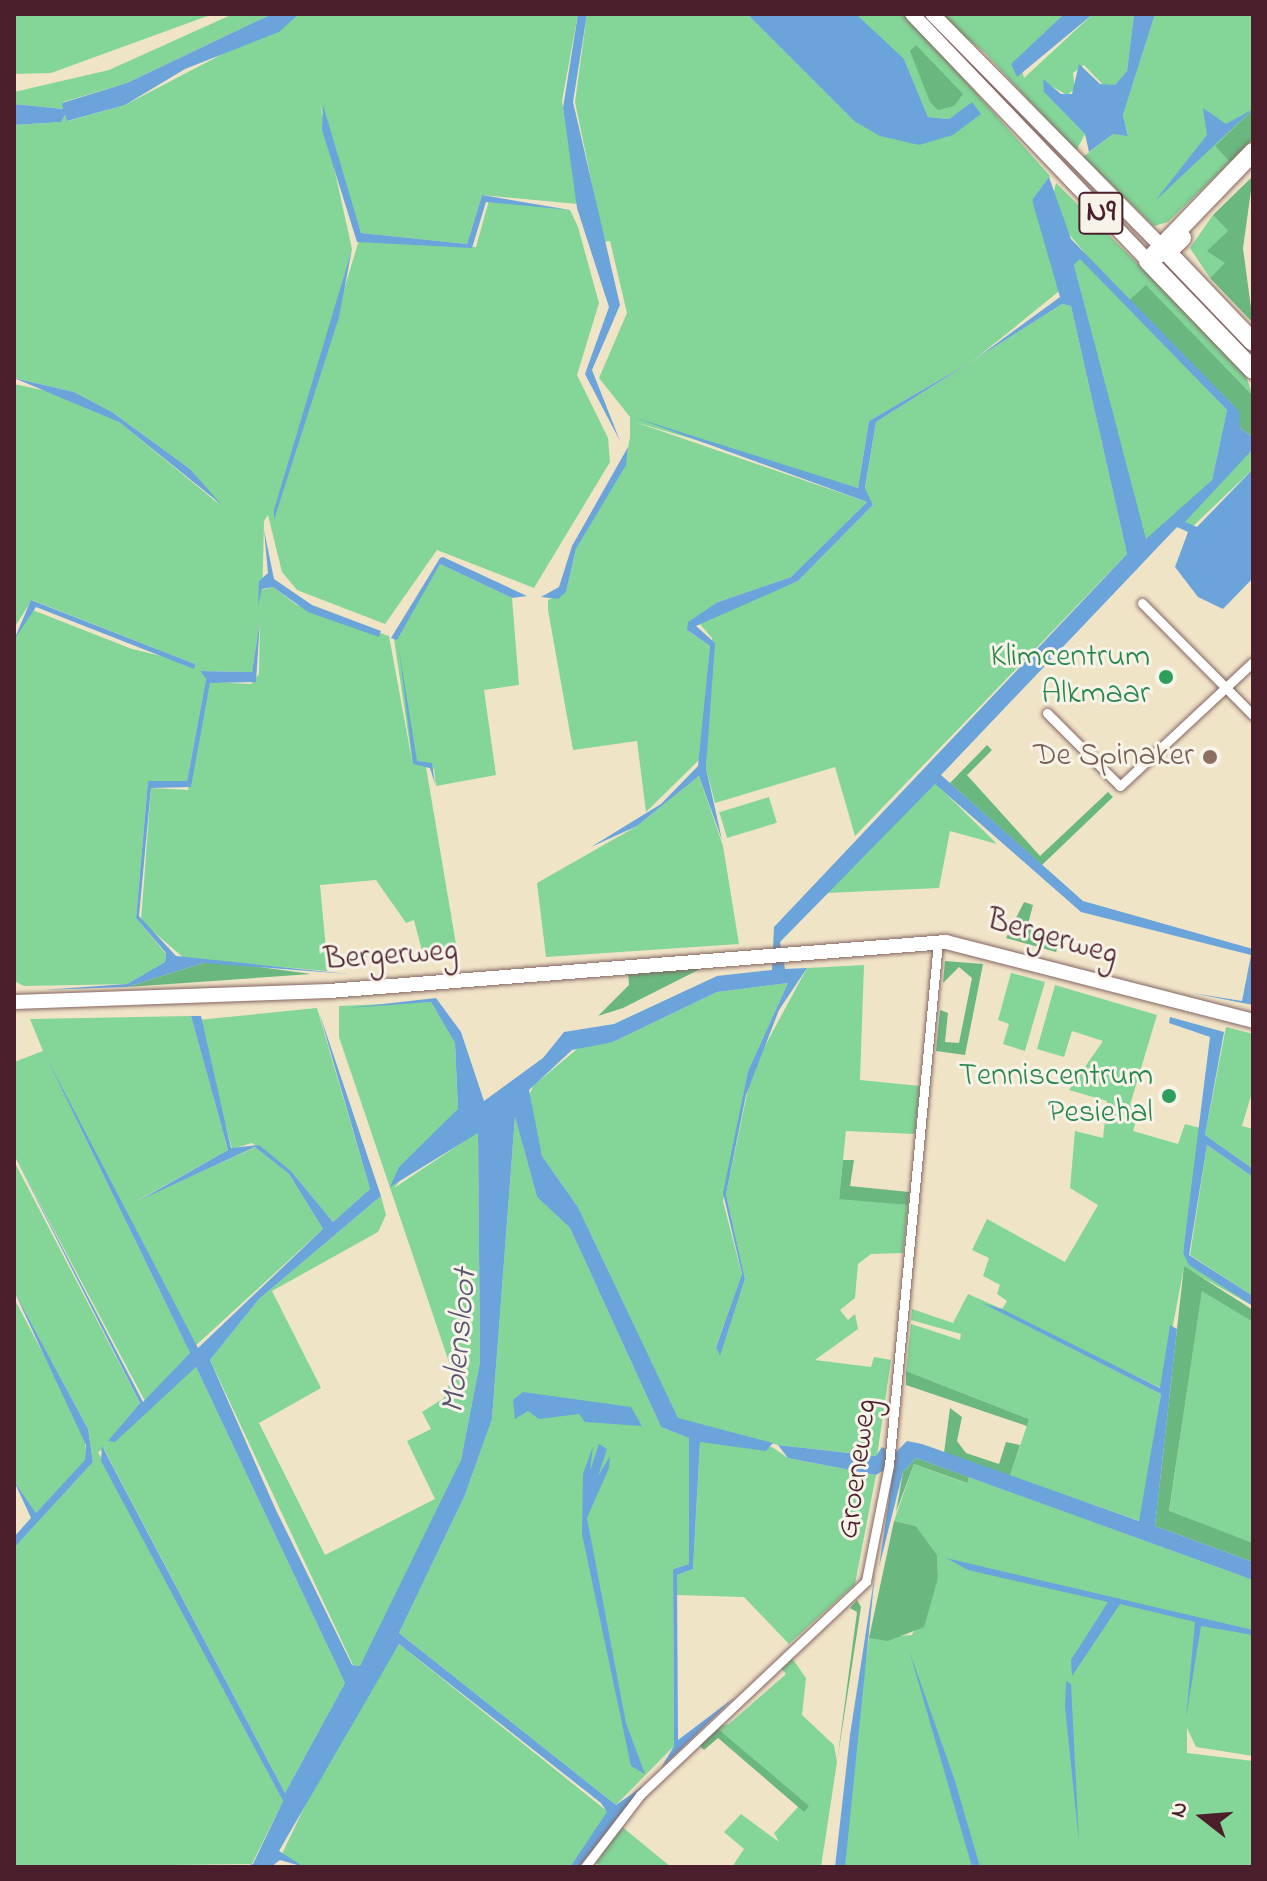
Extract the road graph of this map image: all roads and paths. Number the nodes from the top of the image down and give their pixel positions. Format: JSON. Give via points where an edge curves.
{"nodes":[{"id":1,"x":912,"y":14,"type":"edge"},
{"id":2,"x":932,"y":14,"type":"edge"},
{"id":3,"x":1253,"y":152,"type":"edge"},
{"id":4,"x":1253,"y":169,"type":"edge"},
{"id":5,"x":1163,"y":248,"type":"junction"},
{"id":6,"x":1148,"y":261,"type":"junction"},
{"id":7,"x":1253,"y":342,"type":"edge"},
{"id":8,"x":1253,"y":370,"type":"edge"},
{"id":9,"x":1142,"y":603,"type":"dead end"},
{"id":10,"x":1253,"y":662,"type":"edge"},
{"id":11,"x":1226,"y":687,"type":"junction"},
{"id":12,"x":1047,"y":713,"type":"dead end"},
{"id":13,"x":1253,"y":715,"type":"edge"},
{"id":14,"x":937,"y":953,"type":"junction"},
{"id":15,"x":14,"y":1002,"type":"edge"},
{"id":16,"x":1253,"y":1021,"type":"edge"},
{"id":17,"x":585,"y":1867,"type":"edge"}],
"edges":[{"from":1,"to":6,"type":"main road","number":"N9"},
{"from":2,"to":5,"type":"main road","number":"N9"},
{"from":3,"to":5,"type":"highway"},
{"from":4,"to":5,"type":"highway"},
{"from":5,"to":6,"type":"highway"},
{"from":5,"to":7,"type":"highway","number":"N9"},
{"from":6,"to":8,"type":"highway","number":"N9"},
{"from":9,"to":11,"type":"street"},
{"from":10,"to":11,"type":"street"},
{"from":11,"to":12,"type":"street","via":[[1120,786]]},
{"from":11,"to":13,"type":"street"},
{"from":14,"to":15,"type":"main road","name":"Bergerweg","via":[[778,955],[329,991]]},
{"from":14,"to":16,"type":"main road","name":"Bergerweg","via":[[991,948]]},
{"from":14,"to":17,"type":"street","name":"Groeneweg","via":[[890,1459],[861,1588],[650,1785]]}]}
